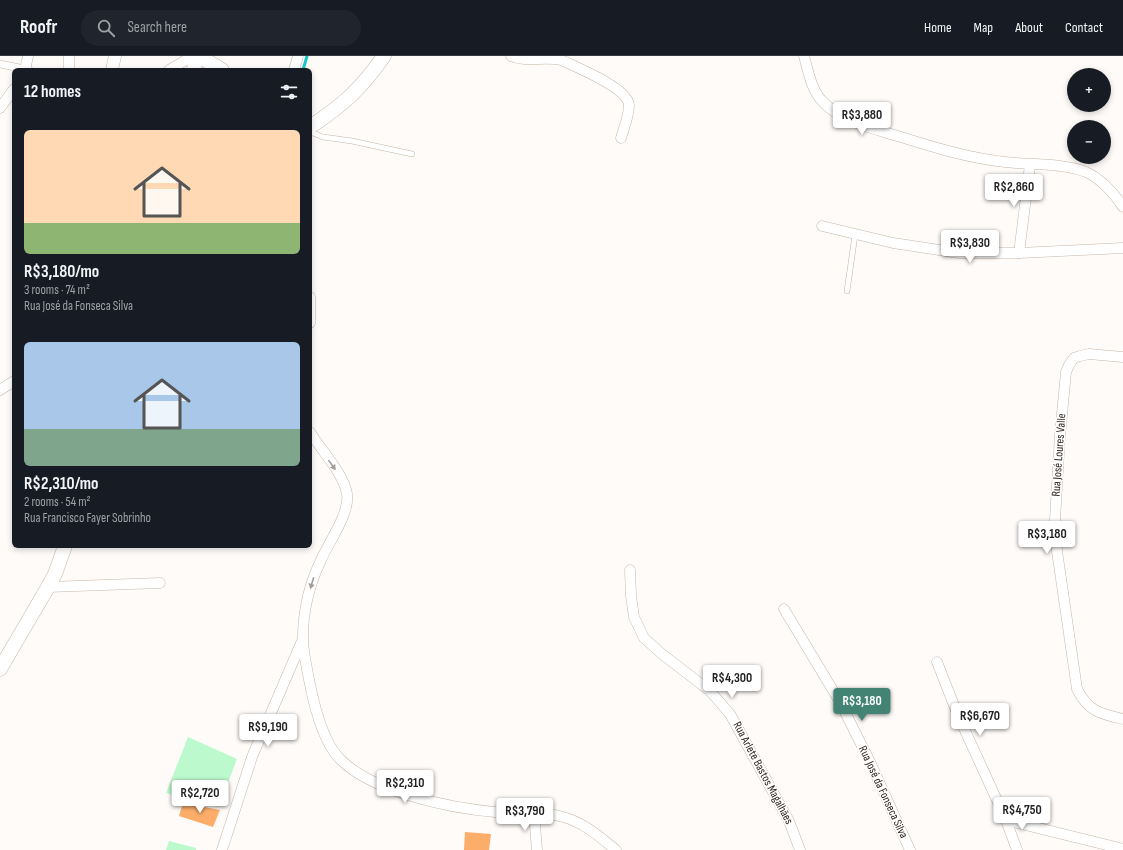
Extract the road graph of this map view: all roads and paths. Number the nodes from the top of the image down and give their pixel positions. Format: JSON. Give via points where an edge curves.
{"nodes":[{"id":1,"x":28,"y":56,"type":"edge"},
{"id":2,"x":69,"y":56,"type":"edge"},
{"id":3,"x":115,"y":56,"type":"edge"},
{"id":4,"x":196,"y":56,"type":"edge"},
{"id":5,"x":298,"y":56,"type":"edge"},
{"id":6,"x":384,"y":56,"type":"edge"},
{"id":7,"x":511,"y":56,"type":"edge"},
{"id":8,"x":804,"y":56,"type":"edge"},
{"id":9,"x":0,"y":64,"type":"edge"},
{"id":10,"x":17,"y":68,"type":"edge"},
{"id":11,"x":26,"y":68,"type":"edge"},
{"id":12,"x":68,"y":68,"type":"edge"},
{"id":13,"x":112,"y":68,"type":"edge"},
{"id":14,"x":172,"y":68,"type":"edge"},
{"id":15,"x":194,"y":68,"type":"edge"},
{"id":16,"x":218,"y":68,"type":"edge"},
{"id":17,"x":295,"y":68,"type":"edge"},
{"id":18,"x":12,"y":92,"type":"edge"},
{"id":19,"x":0,"y":108,"type":"edge"},
{"id":20,"x":312,"y":126,"type":"edge"},
{"id":21,"x":312,"y":133,"type":"edge"},
{"id":22,"x":621,"y":138,"type":"dead end"},
{"id":23,"x":412,"y":154,"type":"dead end"},
{"id":24,"x":1030,"y":165,"type":"junction"},
{"id":25,"x":1123,"y":207,"type":"edge"},
{"id":26,"x":822,"y":226,"type":"dead end"},
{"id":27,"x":855,"y":235,"type":"junction"},
{"id":28,"x":1123,"y":248,"type":"edge"},
{"id":29,"x":1020,"y":253,"type":"junction"},
{"id":30,"x":847,"y":291,"type":"dead end"},
{"id":31,"x":1123,"y":357,"type":"edge"},
{"id":32,"x":12,"y":382,"type":"edge"},
{"id":33,"x":0,"y":390,"type":"edge"},
{"id":34,"x":312,"y":435,"type":"edge"},
{"id":35,"x":64,"y":548,"type":"edge"},
{"id":36,"x":630,"y":570,"type":"dead end"},
{"id":37,"x":160,"y":583,"type":"dead end"},
{"id":38,"x":48,"y":587,"type":"junction"},
{"id":39,"x":784,"y":609,"type":"dead end"},
{"id":40,"x":302,"y":641,"type":"junction"},
{"id":41,"x":937,"y":662,"type":"dead end"},
{"id":42,"x":0,"y":669,"type":"edge"},
{"id":43,"x":1123,"y":720,"type":"edge"},
{"id":44,"x":534,"y":813,"type":"junction"},
{"id":45,"x":1006,"y":820,"type":"junction"},
{"id":46,"x":1123,"y":849,"type":"edge"},
{"id":47,"x":222,"y":850,"type":"edge"},
{"id":48,"x":536,"y":850,"type":"edge"},
{"id":49,"x":616,"y":850,"type":"edge"},
{"id":50,"x":800,"y":850,"type":"edge"},
{"id":51,"x":910,"y":850,"type":"edge"},
{"id":52,"x":1018,"y":850,"type":"edge"}],
"edges":[{"from":1,"to":11,"type":"street"},
{"from":2,"to":12,"type":"street"},
{"from":3,"to":13,"type":"street"},
{"from":4,"to":14,"type":"street"},
{"from":4,"to":15,"type":"main road"},
{"from":4,"to":16,"type":"main road"},
{"from":5,"to":17,"type":"street"},
{"from":6,"to":20,"type":"main road","via":[[368,79],[348,100]]},
{"from":7,"to":22,"type":"street","via":[[522,60],[561,60],[624,94],[629,105]]},
{"from":8,"to":24,"type":"street","via":[[821,100],[835,112],[890,134],[969,157]]},
{"from":9,"to":10,"type":"street"},
{"from":18,"to":19,"type":"street"},
{"from":21,"to":23,"type":"lane","via":[[322,137]]},
{"from":24,"to":25,"type":"street","via":[[1075,168],[1087,173],[1102,183]]},
{"from":24,"to":29,"type":"street"},
{"from":26,"to":27,"type":"street"},
{"from":27,"to":29,"type":"street","via":[[959,253]]},
{"from":27,"to":30,"type":"lane"},
{"from":28,"to":29,"type":"street"},
{"from":31,"to":43,"type":"street","name":"Rua José Loures Valle","via":[[1089,354],[1074,358],[1066,372],[1055,520],[1057,551],[1077,689],[1084,702],[1094,710]]},
{"from":32,"to":33,"type":"street"},
{"from":34,"to":40,"type":"street","one_way":true,"via":[[343,482],[347,501],[344,514],[314,575]]},
{"from":35,"to":38,"type":"main road"},
{"from":36,"to":50,"type":"street","name":"Rua Arlete Bastos Magalhães","via":[[634,618],[644,638],[710,692],[730,714],[789,821]]},
{"from":37,"to":38,"type":"street"},
{"from":38,"to":42,"type":"main road"},
{"from":39,"to":51,"type":"street","name":"Rua José da Fonseca Silva","via":[[840,702]]},
{"from":40,"to":44,"type":"street","via":[[310,689],[328,742],[339,758],[356,773],[424,799],[494,812]]},
{"from":40,"to":47,"type":"street","via":[[252,757]]},
{"from":41,"to":45,"type":"street"},
{"from":44,"to":48,"type":"street"},
{"from":44,"to":49,"type":"street","via":[[564,817],[588,828]]},
{"from":45,"to":46,"type":"street"},
{"from":45,"to":52,"type":"street"}]}
